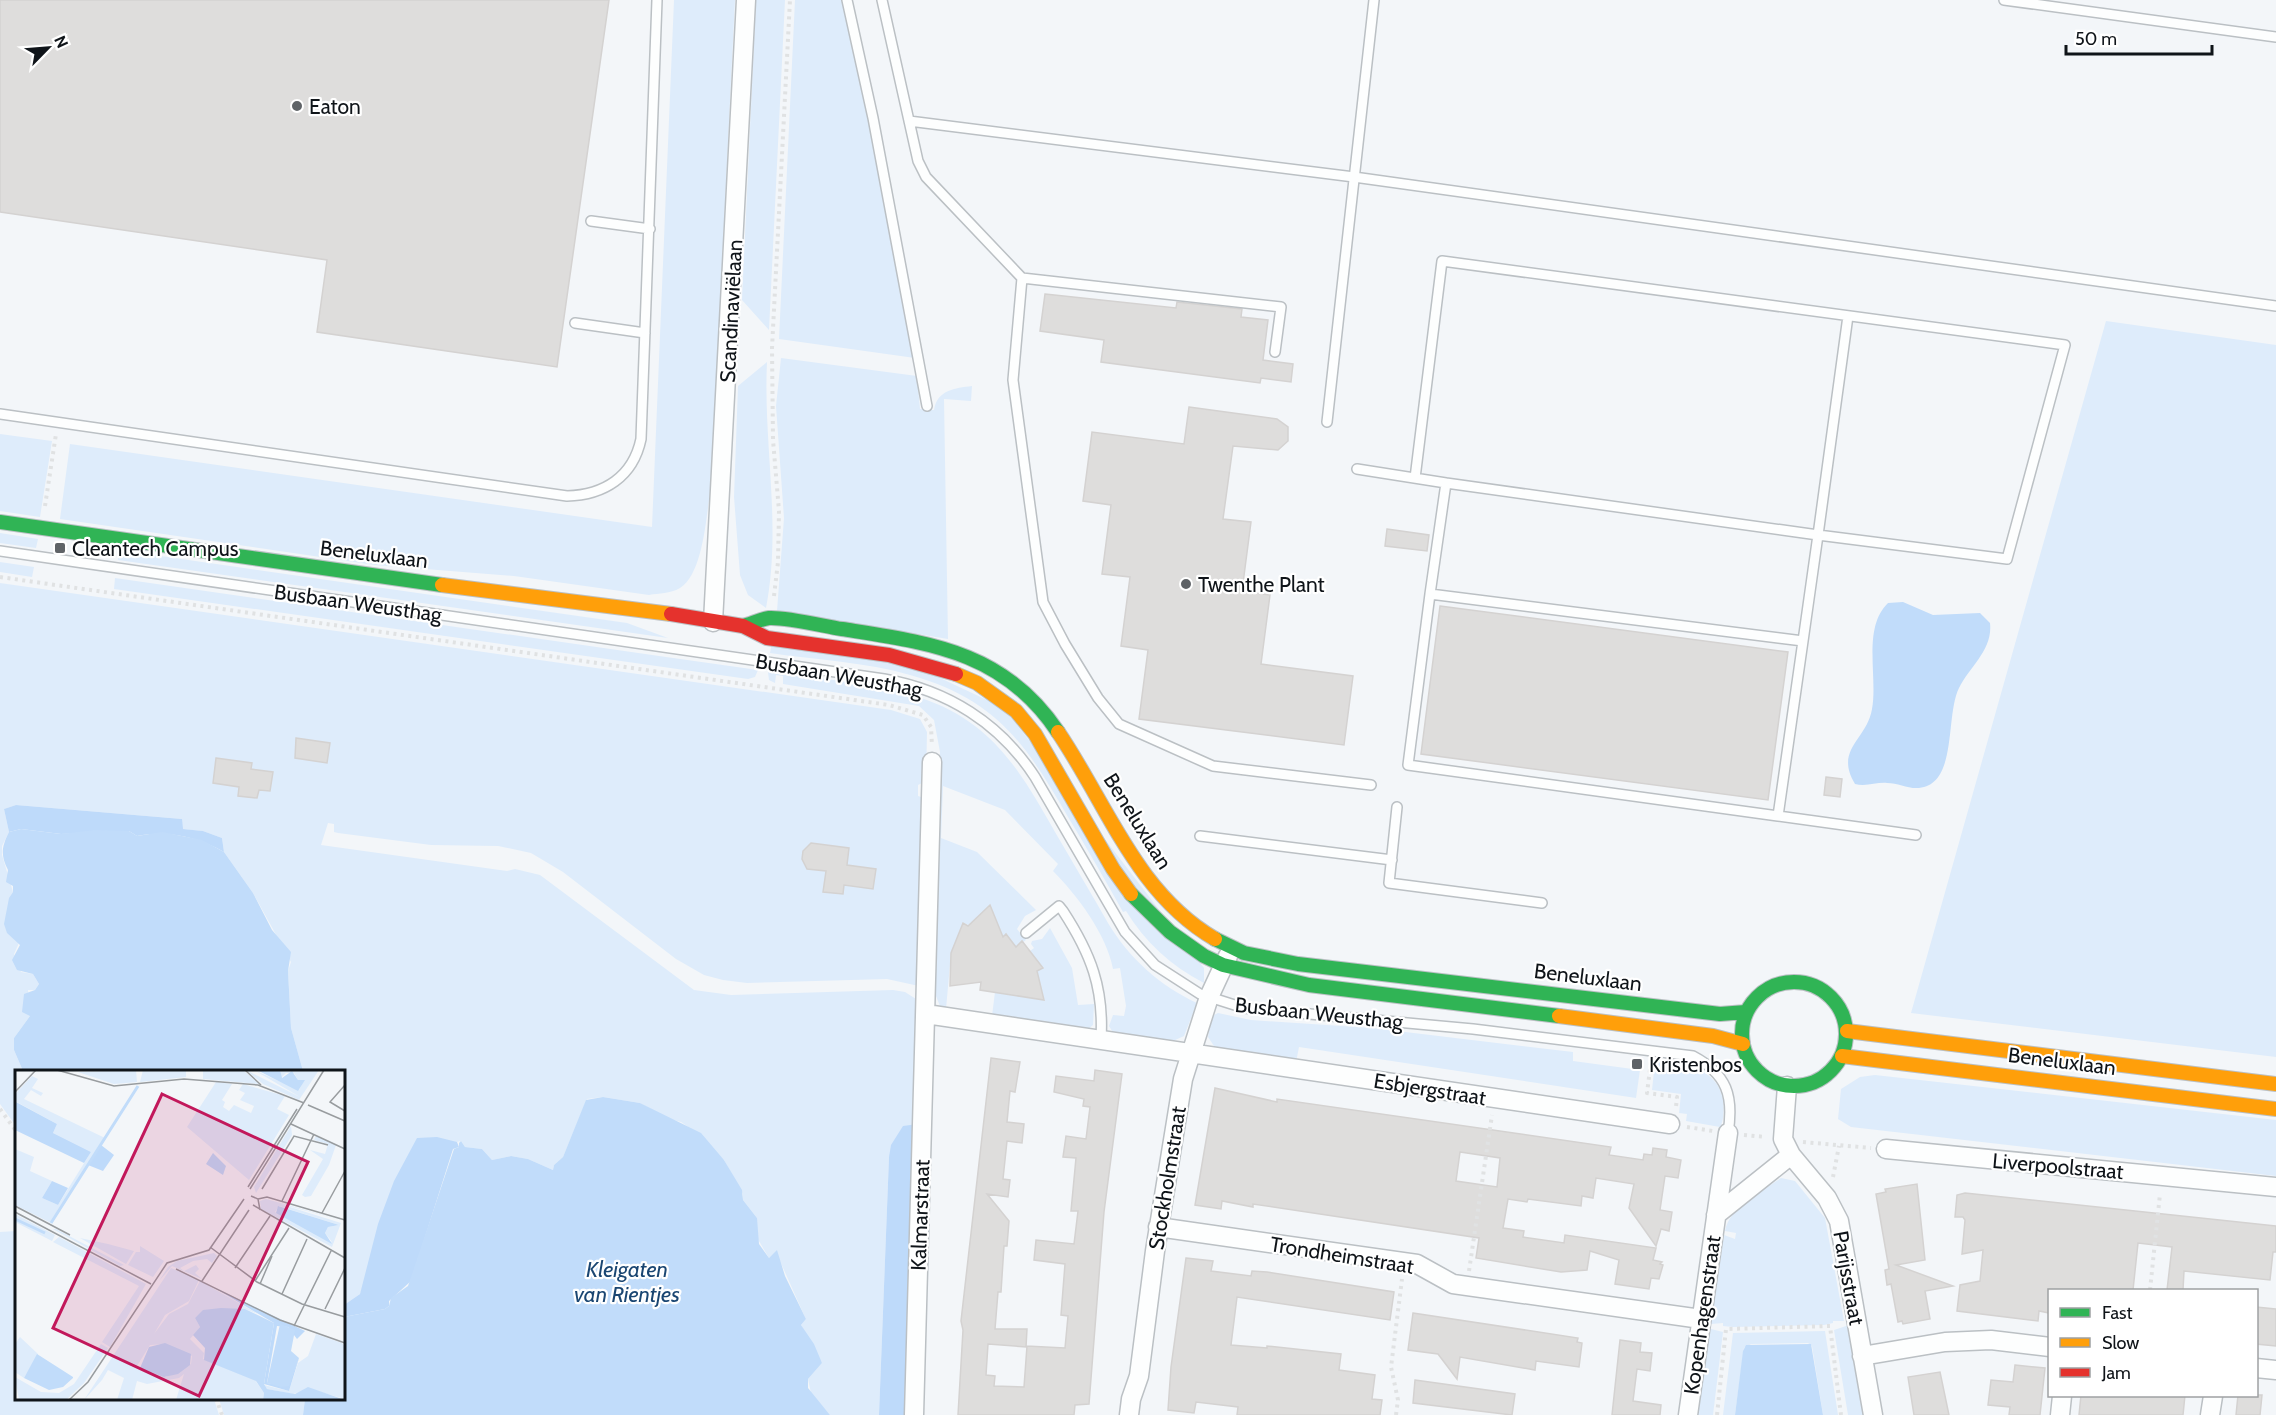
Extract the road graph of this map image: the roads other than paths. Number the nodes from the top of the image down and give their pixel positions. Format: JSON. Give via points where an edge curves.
{"nodes":[{"id":1,"x":657,"y":0,"type":"edge"},
{"id":2,"x":746,"y":0,"type":"edge"},
{"id":3,"x":847,"y":0,"type":"edge"},
{"id":4,"x":882,"y":0,"type":"edge"},
{"id":5,"x":1374,"y":0,"type":"edge"},
{"id":6,"x":2004,"y":0,"type":"edge"},
{"id":7,"x":2276,"y":37,"type":"edge"},
{"id":8,"x":909,"y":121,"type":"junction"},
{"id":9,"x":1354,"y":177,"type":"junction"},
{"id":10,"x":591,"y":221,"type":"dead end"},
{"id":11,"x":650,"y":229,"type":"junction"},
{"id":12,"x":1022,"y":278,"type":"junction"},
{"id":13,"x":2276,"y":306,"type":"edge"},
{"id":14,"x":1848,"y":316,"type":"junction"},
{"id":15,"x":575,"y":323,"type":"dead end"},
{"id":16,"x":645,"y":333,"type":"junction"},
{"id":17,"x":1275,"y":352,"type":"dead end"},
{"id":18,"x":927,"y":406,"type":"dead end"},
{"id":19,"x":0,"y":414,"type":"edge"},
{"id":20,"x":1327,"y":422,"type":"dead end"},
{"id":21,"x":1357,"y":469,"type":"dead end"},
{"id":22,"x":1415,"y":478,"type":"junction"},
{"id":23,"x":1446,"y":483,"type":"junction"},
{"id":24,"x":0,"y":522,"type":"edge"},
{"id":25,"x":1818,"y":534,"type":"junction"},
{"id":26,"x":0,"y":552,"type":"edge"},
{"id":27,"x":1430,"y":594,"type":"junction"},
{"id":28,"x":713,"y":622,"type":"junction"},
{"id":29,"x":743,"y":626,"type":"junction"},
{"id":30,"x":1803,"y":640,"type":"junction"},
{"id":31,"x":932,"y":762,"type":"road end"},
{"id":32,"x":1371,"y":785,"type":"dead end"},
{"id":33,"x":1397,"y":807,"type":"dead end"},
{"id":34,"x":1778,"y":816,"type":"junction"},
{"id":35,"x":1916,"y":835,"type":"dead end"},
{"id":36,"x":1200,"y":836,"type":"dead end"},
{"id":37,"x":1392,"y":860,"type":"junction"},
{"id":38,"x":1542,"y":903,"type":"dead end"},
{"id":39,"x":1026,"y":933,"type":"dead end"},
{"id":40,"x":1233,"y":948,"type":"junction"},
{"id":41,"x":1223,"y":965,"type":"junction"},
{"id":42,"x":1209,"y":998,"type":"junction"},
{"id":43,"x":1746,"y":1012,"type":"junction"},
{"id":44,"x":926,"y":1014,"type":"junction"},
{"id":45,"x":1847,"y":1031,"type":"junction"},
{"id":46,"x":1101,"y":1039,"type":"junction"},
{"id":47,"x":1743,"y":1044,"type":"junction"},
{"id":48,"x":1190,"y":1052,"type":"junction"},
{"id":49,"x":1842,"y":1056,"type":"junction"},
{"id":50,"x":2276,"y":1084,"type":"edge"},
{"id":51,"x":1787,"y":1086,"type":"junction"},
{"id":52,"x":2276,"y":1109,"type":"edge"},
{"id":53,"x":1672,"y":1120,"type":"road end"},
{"id":54,"x":1728,"y":1133,"type":"joint"},
{"id":55,"x":1787,"y":1147,"type":"junction"},
{"id":56,"x":1886,"y":1149,"type":"road end"},
{"id":57,"x":2276,"y":1187,"type":"edge"},
{"id":58,"x":1716,"y":1215,"type":"junction"},
{"id":59,"x":1158,"y":1227,"type":"junction"},
{"id":60,"x":1701,"y":1320,"type":"junction"},
{"id":61,"x":2048,"y":1347,"type":"edge"},
{"id":62,"x":1862,"y":1356,"type":"junction"},
{"id":63,"x":2258,"y":1368,"type":"edge"},
{"id":64,"x":2276,"y":1370,"type":"edge"},
{"id":65,"x":2062,"y":1397,"type":"edge"},
{"id":66,"x":2213,"y":1397,"type":"edge"},
{"id":67,"x":915,"y":1415,"type":"edge"},
{"id":68,"x":1129,"y":1415,"type":"edge"},
{"id":69,"x":1688,"y":1415,"type":"edge"},
{"id":70,"x":1873,"y":1415,"type":"edge"},
{"id":71,"x":2060,"y":1415,"type":"edge"},
{"id":72,"x":2210,"y":1415,"type":"edge"}],
"edges":[{"from":1,"to":11,"type":"lane"},
{"from":2,"to":28,"type":"street","name":"Scandinaviëlaan"},
{"from":3,"to":18,"type":"lane","via":[[878,140]]},
{"from":4,"to":8,"type":"lane"},
{"from":5,"to":9,"type":"lane"},
{"from":6,"to":7,"type":"lane"},
{"from":8,"to":9,"type":"lane"},
{"from":8,"to":12,"type":"lane","via":[[918,161],[926,177]]},
{"from":9,"to":13,"type":"lane"},
{"from":9,"to":20,"type":"lane"},
{"from":10,"to":11,"type":"lane"},
{"from":11,"to":16,"type":"lane"},
{"from":12,"to":17,"type":"lane","via":[[1281,307]]},
{"from":12,"to":32,"type":"lane","via":[[1013,380],[1043,602],[1098,698],[1119,724],[1213,766]]},
{"from":14,"to":22,"type":"lane","via":[[1442,261]]},
{"from":14,"to":25,"type":"lane"},
{"from":14,"to":25,"type":"lane","via":[[2064,345],[2007,559]]},
{"from":15,"to":16,"type":"lane"},
{"from":16,"to":19,"type":"lane","via":[[638,453],[621,478],[596,493],[581,496]]},
{"from":21,"to":22,"type":"lane"},
{"from":22,"to":23,"type":"lane"},
{"from":23,"to":25,"type":"lane"},
{"from":23,"to":27,"type":"lane"},
{"from":24,"to":28,"type":"street","name":"Beneluxlaan"},
{"from":25,"to":30,"type":"lane"},
{"from":26,"to":42,"type":"lane","name":"Busbaan Weusthag","via":[[915,686],[952,701],[987,723],[1011,746],[1029,768],[1130,938],[1165,973]]},
{"from":27,"to":30,"type":"lane"},
{"from":27,"to":34,"type":"lane","via":[[1408,765]]},
{"from":28,"to":29,"type":"street","name":"Beneluxlaan"},
{"from":29,"to":40,"type":"street","name":"Beneluxlaan","via":[[770,618],[930,643],[983,663],[1015,685],[1047,715],[1148,880],[1191,923]]},
{"from":29,"to":41,"type":"street","name":"Beneluxlaan","via":[[767,638],[889,655],[943,669],[995,694],[1035,734],[1132,895],[1185,945]]},
{"from":30,"to":34,"type":"lane"},
{"from":31,"to":44,"type":"street","name":"Kalmarstraat"},
{"from":33,"to":37,"type":"lane"},
{"from":34,"to":35,"type":"lane"},
{"from":36,"to":37,"type":"lane"},
{"from":37,"to":38,"type":"lane","via":[[1389,883]]},
{"from":39,"to":46,"type":"lane","via":[[1059,906],[1063,911],[1095,974],[1101,998]]},
{"from":40,"to":41,"type":"street","name":"Stockholmstraat"},
{"from":40,"to":43,"type":"street","name":"Beneluxlaan","via":[[1298,964],[1720,1014]]},
{"from":41,"to":42,"type":"street","name":"Stockholmstraat"},
{"from":41,"to":47,"type":"street","name":"Beneluxlaan","via":[[1309,985],[1713,1036]]},
{"from":42,"to":48,"type":"street","name":"Stockholmstraat"},
{"from":42,"to":54,"type":"lane","name":"Busbaan Weusthag","via":[[1244,1008],[1473,1029],[1693,1056],[1710,1065],[1728,1092]]},
{"from":43,"to":45,"type":"street","via":[[1758,995],[1773,985],[1805,982],[1830,996],[1842,1012]]},
{"from":43,"to":47,"type":"street"},
{"from":44,"to":46,"type":"street"},
{"from":44,"to":67,"type":"street","name":"Kalmarstraat"},
{"from":45,"to":49,"type":"street"},
{"from":45,"to":50,"type":"street","name":"Beneluxlaan"},
{"from":46,"to":48,"type":"street"},
{"from":47,"to":51,"type":"street","via":[[1754,1068]]},
{"from":48,"to":53,"type":"street","name":"Esbjergstraat","via":[[1495,1100]]},
{"from":48,"to":59,"type":"street","name":"Stockholmstraat"},
{"from":49,"to":51,"type":"street","via":[[1818,1081]]},
{"from":49,"to":52,"type":"street","name":"Beneluxlaan"},
{"from":51,"to":55,"type":"street"},
{"from":54,"to":58,"type":"street","name":"Kopenhagenstraat"},
{"from":55,"to":58,"type":"street","name":"Kopenhagenstraat"},
{"from":55,"to":62,"type":"street","name":"Parijsstraat","via":[[1827,1198],[1839,1221]]},
{"from":56,"to":57,"type":"street","name":"Liverpoolstraat"},
{"from":58,"to":60,"type":"street","name":"Kopenhagenstraat"},
{"from":59,"to":60,"type":"street","name":"Trondheimstraat","via":[[1418,1264],[1453,1284]]},
{"from":59,"to":68,"type":"street","name":"Stockholmstraat","via":[[1139,1376]]},
{"from":60,"to":69,"type":"street","name":"Kopenhagenstraat"},
{"from":61,"to":62,"type":"street","via":[[1991,1340],[1945,1342]]},
{"from":62,"to":70,"type":"street","name":"Parijsstraat"},
{"from":63,"to":64,"type":"street"},
{"from":65,"to":71,"type":"street"},
{"from":66,"to":72,"type":"street"}]}
